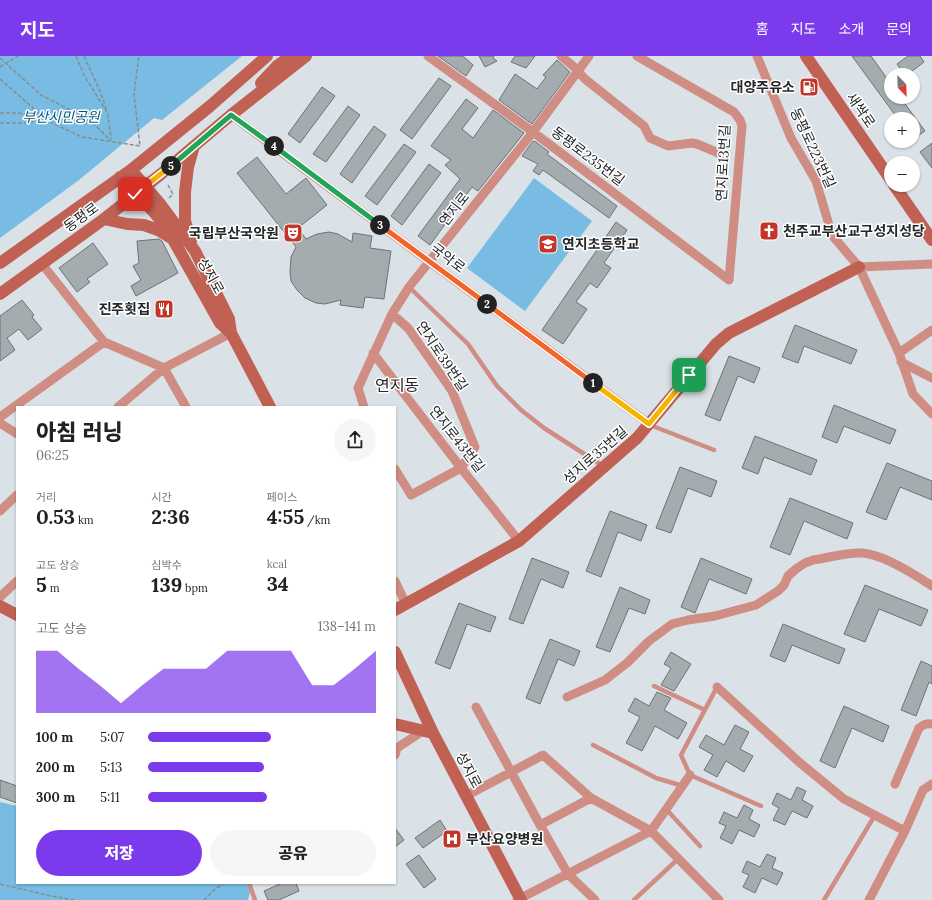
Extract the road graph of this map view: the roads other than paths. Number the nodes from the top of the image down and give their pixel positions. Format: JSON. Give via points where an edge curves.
{"nodes":[{"id":1,"x":267,"y":56,"type":"edge"},
{"id":2,"x":276,"y":56,"type":"edge"},
{"id":3,"x":291,"y":56,"type":"edge"},
{"id":4,"x":306,"y":56,"type":"edge"},
{"id":5,"x":428,"y":56,"type":"edge"},
{"id":6,"x":561,"y":56,"type":"edge"},
{"id":7,"x":589,"y":56,"type":"edge"},
{"id":8,"x":637,"y":56,"type":"edge"},
{"id":9,"x":757,"y":56,"type":"edge"},
{"id":10,"x":806,"y":56,"type":"edge"},
{"id":11,"x":578,"y":71,"type":"junction"},
{"id":12,"x":209,"y":107,"type":"junction"},
{"id":13,"x":231,"y":115,"type":"junction"},
{"id":14,"x":533,"y":132,"type":"junction"},
{"id":15,"x":194,"y":146,"type":"junction"},
{"id":16,"x":721,"y":154,"type":"dead end"},
{"id":17,"x":131,"y":170,"type":"junction"},
{"id":18,"x":884,"y":170,"type":"edge"},
{"id":19,"x":120,"y":177,"type":"junction"},
{"id":20,"x":146,"y":186,"type":"junction"},
{"id":21,"x":899,"y":192,"type":"edge"},
{"id":22,"x":135,"y":194,"type":"junction"},
{"id":23,"x":104,"y":220,"type":"junction"},
{"id":24,"x":173,"y":240,"type":"junction"},
{"id":25,"x":932,"y":240,"type":"edge"},
{"id":26,"x":195,"y":251,"type":"junction"},
{"id":27,"x":430,"y":262,"type":"junction"},
{"id":28,"x":0,"y":263,"type":"edge"},
{"id":29,"x":42,"y":264,"type":"junction"},
{"id":30,"x":932,"y":264,"type":"edge"},
{"id":31,"x":859,"y":267,"type":"junction"},
{"id":32,"x":729,"y":280,"type":"joint"},
{"id":33,"x":408,"y":287,"type":"junction"},
{"id":34,"x":0,"y":294,"type":"edge"},
{"id":35,"x":392,"y":314,"type":"junction"},
{"id":36,"x":932,"y":330,"type":"edge"},
{"id":37,"x":231,"y":333,"type":"junction"},
{"id":38,"x":104,"y":342,"type":"junction"},
{"id":39,"x":373,"y":353,"type":"junction"},
{"id":40,"x":900,"y":357,"type":"junction"},
{"id":41,"x":164,"y":368,"type":"junction"},
{"id":42,"x":932,"y":378,"type":"edge"},
{"id":43,"x":119,"y":406,"type":"edge"},
{"id":44,"x":185,"y":406,"type":"edge"},
{"id":45,"x":269,"y":406,"type":"edge"},
{"id":46,"x":364,"y":406,"type":"edge"},
{"id":47,"x":932,"y":414,"type":"edge"},
{"id":48,"x":0,"y":417,"type":"edge"},
{"id":49,"x":0,"y":424,"type":"edge"},
{"id":50,"x":649,"y":424,"type":"junction"},
{"id":51,"x":16,"y":433,"type":"edge"},
{"id":52,"x":714,"y":450,"type":"dead end"},
{"id":53,"x":604,"y":466,"type":"junction"},
{"id":54,"x":461,"y":468,"type":"junction"},
{"id":55,"x":396,"y":471,"type":"edge"},
{"id":56,"x":16,"y":496,"type":"edge"},
{"id":57,"x":0,"y":511,"type":"edge"},
{"id":58,"x":519,"y":541,"type":"junction"},
{"id":59,"x":16,"y":582,"type":"edge"},
{"id":60,"x":396,"y":583,"type":"edge"},
{"id":61,"x":932,"y":586,"type":"edge"},
{"id":62,"x":0,"y":597,"type":"edge"},
{"id":63,"x":406,"y":604,"type":"junction"},
{"id":64,"x":0,"y":606,"type":"edge"},
{"id":65,"x":396,"y":609,"type":"edge"},
{"id":66,"x":16,"y":614,"type":"edge"},
{"id":67,"x":396,"y":654,"type":"edge"},
{"id":68,"x":654,"y":686,"type":"dead end"},
{"id":69,"x":716,"y":687,"type":"joint"},
{"id":70,"x":567,"y":697,"type":"dead end"},
{"id":71,"x":476,"y":707,"type":"dead end"},
{"id":72,"x":705,"y":710,"type":"junction"},
{"id":73,"x":396,"y":724,"type":"edge"},
{"id":74,"x":932,"y":724,"type":"edge"},
{"id":75,"x":428,"y":731,"type":"junction"},
{"id":76,"x":593,"y":746,"type":"dead end"},
{"id":77,"x":396,"y":752,"type":"edge"},
{"id":78,"x":512,"y":772,"type":"junction"},
{"id":79,"x":690,"y":775,"type":"junction"},
{"id":80,"x":895,"y":784,"type":"dead end"},
{"id":81,"x":932,"y":784,"type":"edge"},
{"id":82,"x":683,"y":786,"type":"junction"},
{"id":83,"x":466,"y":796,"type":"junction"},
{"id":84,"x":591,"y":798,"type":"junction"},
{"id":85,"x":761,"y":806,"type":"dead end"},
{"id":86,"x":666,"y":809,"type":"junction"},
{"id":87,"x":875,"y":815,"type":"junction"},
{"id":88,"x":540,"y":825,"type":"junction"},
{"id":89,"x":651,"y":831,"type":"junction"},
{"id":90,"x":905,"y":831,"type":"junction"},
{"id":91,"x":700,"y":846,"type":"dead end"},
{"id":92,"x":678,"y":859,"type":"junction"},
{"id":93,"x":568,"y":874,"type":"junction"},
{"id":94,"x":249,"y":884,"type":"edge"},
{"id":95,"x":255,"y":900,"type":"edge"},
{"id":96,"x":519,"y":900,"type":"edge"},
{"id":97,"x":595,"y":900,"type":"edge"},
{"id":98,"x":634,"y":900,"type":"edge"},
{"id":99,"x":719,"y":900,"type":"edge"},
{"id":100,"x":824,"y":900,"type":"edge"},
{"id":101,"x":869,"y":900,"type":"edge"}],
"edges":[{"from":1,"to":12,"type":"main road"},
{"from":2,"to":12,"type":"main road"},
{"from":3,"to":13,"type":"main road","via":[[277,66]]},
{"from":4,"to":13,"type":"main road"},
{"from":5,"to":14,"type":"street","name":"동평로235번길"},
{"from":6,"to":11,"type":"street"},
{"from":7,"to":11,"type":"street","name":"연지로"},
{"from":8,"to":32,"type":"street","name":"연지로13번길","via":[[734,112],[740,120],[742,126]]},
{"from":9,"to":31,"type":"street","name":"동평로223번길","via":[[791,138],[816,181],[832,235]]},
{"from":10,"to":18,"type":"main road","name":"새싹로"},
{"from":11,"to":14,"type":"street","name":"연지로"},
{"from":11,"to":16,"type":"street","via":[[644,126],[650,138],[668,146],[697,144]]},
{"from":12,"to":17,"type":"main road","name":"동평로"},
{"from":13,"to":15,"type":"main road","name":"동평로"},
{"from":13,"to":27,"type":"street","name":"국악로"},
{"from":14,"to":27,"type":"street","name":"연지로"},
{"from":14,"to":32,"type":"street","name":"동평로235번길"},
{"from":15,"to":20,"type":"main road","name":"동평로"},
{"from":15,"to":26,"type":"main road","name":"성지로","via":[[188,167],[185,221]]},
{"from":17,"to":19,"type":"main road","name":"동평로"},
{"from":17,"to":20,"type":"main road","name":"성지로"},
{"from":19,"to":22,"type":"main road","name":"성지로"},
{"from":19,"to":28,"type":"main road","name":"동평로"},
{"from":20,"to":22,"type":"main road","name":"동평로"},
{"from":20,"to":26,"type":"main road","name":"성지로"},
{"from":21,"to":25,"type":"main road"},
{"from":22,"to":23,"type":"main road","name":"동평로"},
{"from":22,"to":24,"type":"main road","name":"성지로","via":[[153,211]]},
{"from":23,"to":24,"type":"main road","via":[[144,225]]},
{"from":23,"to":29,"type":"main road","name":"동평로"},
{"from":24,"to":37,"type":"main road","name":"성지로","via":[[220,322]]},
{"from":26,"to":37,"type":"main road","name":"성지로","via":[[229,319]]},
{"from":27,"to":33,"type":"street","name":"연지로"},
{"from":27,"to":50,"type":"street","name":"국악로"},
{"from":29,"to":34,"type":"main road","name":"동평로"},
{"from":29,"to":38,"type":"street"},
{"from":30,"to":31,"type":"street"},
{"from":31,"to":40,"type":"street","name":"동평로223번길"},
{"from":31,"to":50,"type":"main road","name":"성지로35번길","via":[[729,333],[716,344]]},
{"from":33,"to":35,"type":"street","name":"연지로"},
{"from":33,"to":53,"type":"lane","via":[[468,344],[497,386],[521,410],[544,428]]},
{"from":35,"to":39,"type":"street","name":"연지로"},
{"from":35,"to":54,"type":"street","name":"연지로39번길","via":[[408,328],[452,391],[475,447]]},
{"from":36,"to":40,"type":"street"},
{"from":37,"to":41,"type":"street"},
{"from":37,"to":45,"type":"main road","name":"성지로"},
{"from":38,"to":41,"type":"street"},
{"from":38,"to":48,"type":"street"},
{"from":39,"to":46,"type":"street","name":"연지로","via":[[358,388]]},
{"from":39,"to":54,"type":"street","name":"연지로43번길"},
{"from":40,"to":42,"type":"street"},
{"from":40,"to":47,"type":"street","name":"동평로223번길","via":[[913,394]]},
{"from":41,"to":43,"type":"street"},
{"from":41,"to":44,"type":"street"},
{"from":49,"to":51,"type":"street"},
{"from":50,"to":52,"type":"lane"},
{"from":50,"to":53,"type":"main road","name":"성지로35번길","via":[[637,438]]},
{"from":53,"to":58,"type":"main road","name":"성지로35번길"},
{"from":54,"to":55,"type":"street","name":"연지로39번길","via":[[411,495]]},
{"from":54,"to":58,"type":"street","name":"연지로43번길"},
{"from":56,"to":57,"type":"street"},
{"from":58,"to":63,"type":"main road","name":"성지로35번길"},
{"from":59,"to":62,"type":"street"},
{"from":60,"to":63,"type":"street"},
{"from":61,"to":70,"type":"street","via":[[872,554],[861,552],[805,562],[788,576],[778,592],[756,605],[672,624],[605,680]]},
{"from":63,"to":65,"type":"main road","name":"성지로35번길"},
{"from":64,"to":66,"type":"main road"},
{"from":67,"to":75,"type":"main road","name":"성지로"},
{"from":68,"to":72,"type":"lane"},
{"from":69,"to":72,"type":"lane"},
{"from":69,"to":87,"type":"street","via":[[844,799]]},
{"from":71,"to":78,"type":"street"},
{"from":72,"to":79,"type":"lane","via":[[681,755]]},
{"from":73,"to":75,"type":"main road"},
{"from":74,"to":80,"type":"street","via":[[923,724],[919,728]]},
{"from":75,"to":77,"type":"street","via":[[397,748]]},
{"from":75,"to":83,"type":"main road","name":"성지로"},
{"from":76,"to":82,"type":"lane","via":[[656,778]]},
{"from":78,"to":83,"type":"street"},
{"from":78,"to":84,"type":"street","via":[[543,755]]},
{"from":78,"to":88,"type":"street"},
{"from":79,"to":82,"type":"street"},
{"from":79,"to":85,"type":"lane"},
{"from":81,"to":90,"type":"street","via":[[924,790]]},
{"from":82,"to":86,"type":"street"},
{"from":83,"to":96,"type":"main road","name":"성지로"},
{"from":84,"to":88,"type":"street"},
{"from":84,"to":89,"type":"street"},
{"from":86,"to":89,"type":"street"},
{"from":86,"to":91,"type":"lane"},
{"from":87,"to":90,"type":"street"},
{"from":87,"to":100,"type":"lane"},
{"from":88,"to":93,"type":"street"},
{"from":89,"to":92,"type":"street"},
{"from":89,"to":93,"type":"street"},
{"from":90,"to":101,"type":"street"},
{"from":92,"to":98,"type":"lane"},
{"from":92,"to":99,"type":"street"},
{"from":93,"to":96,"type":"street"},
{"from":93,"to":97,"type":"street"},
{"from":94,"to":95,"type":"lane"}]}
